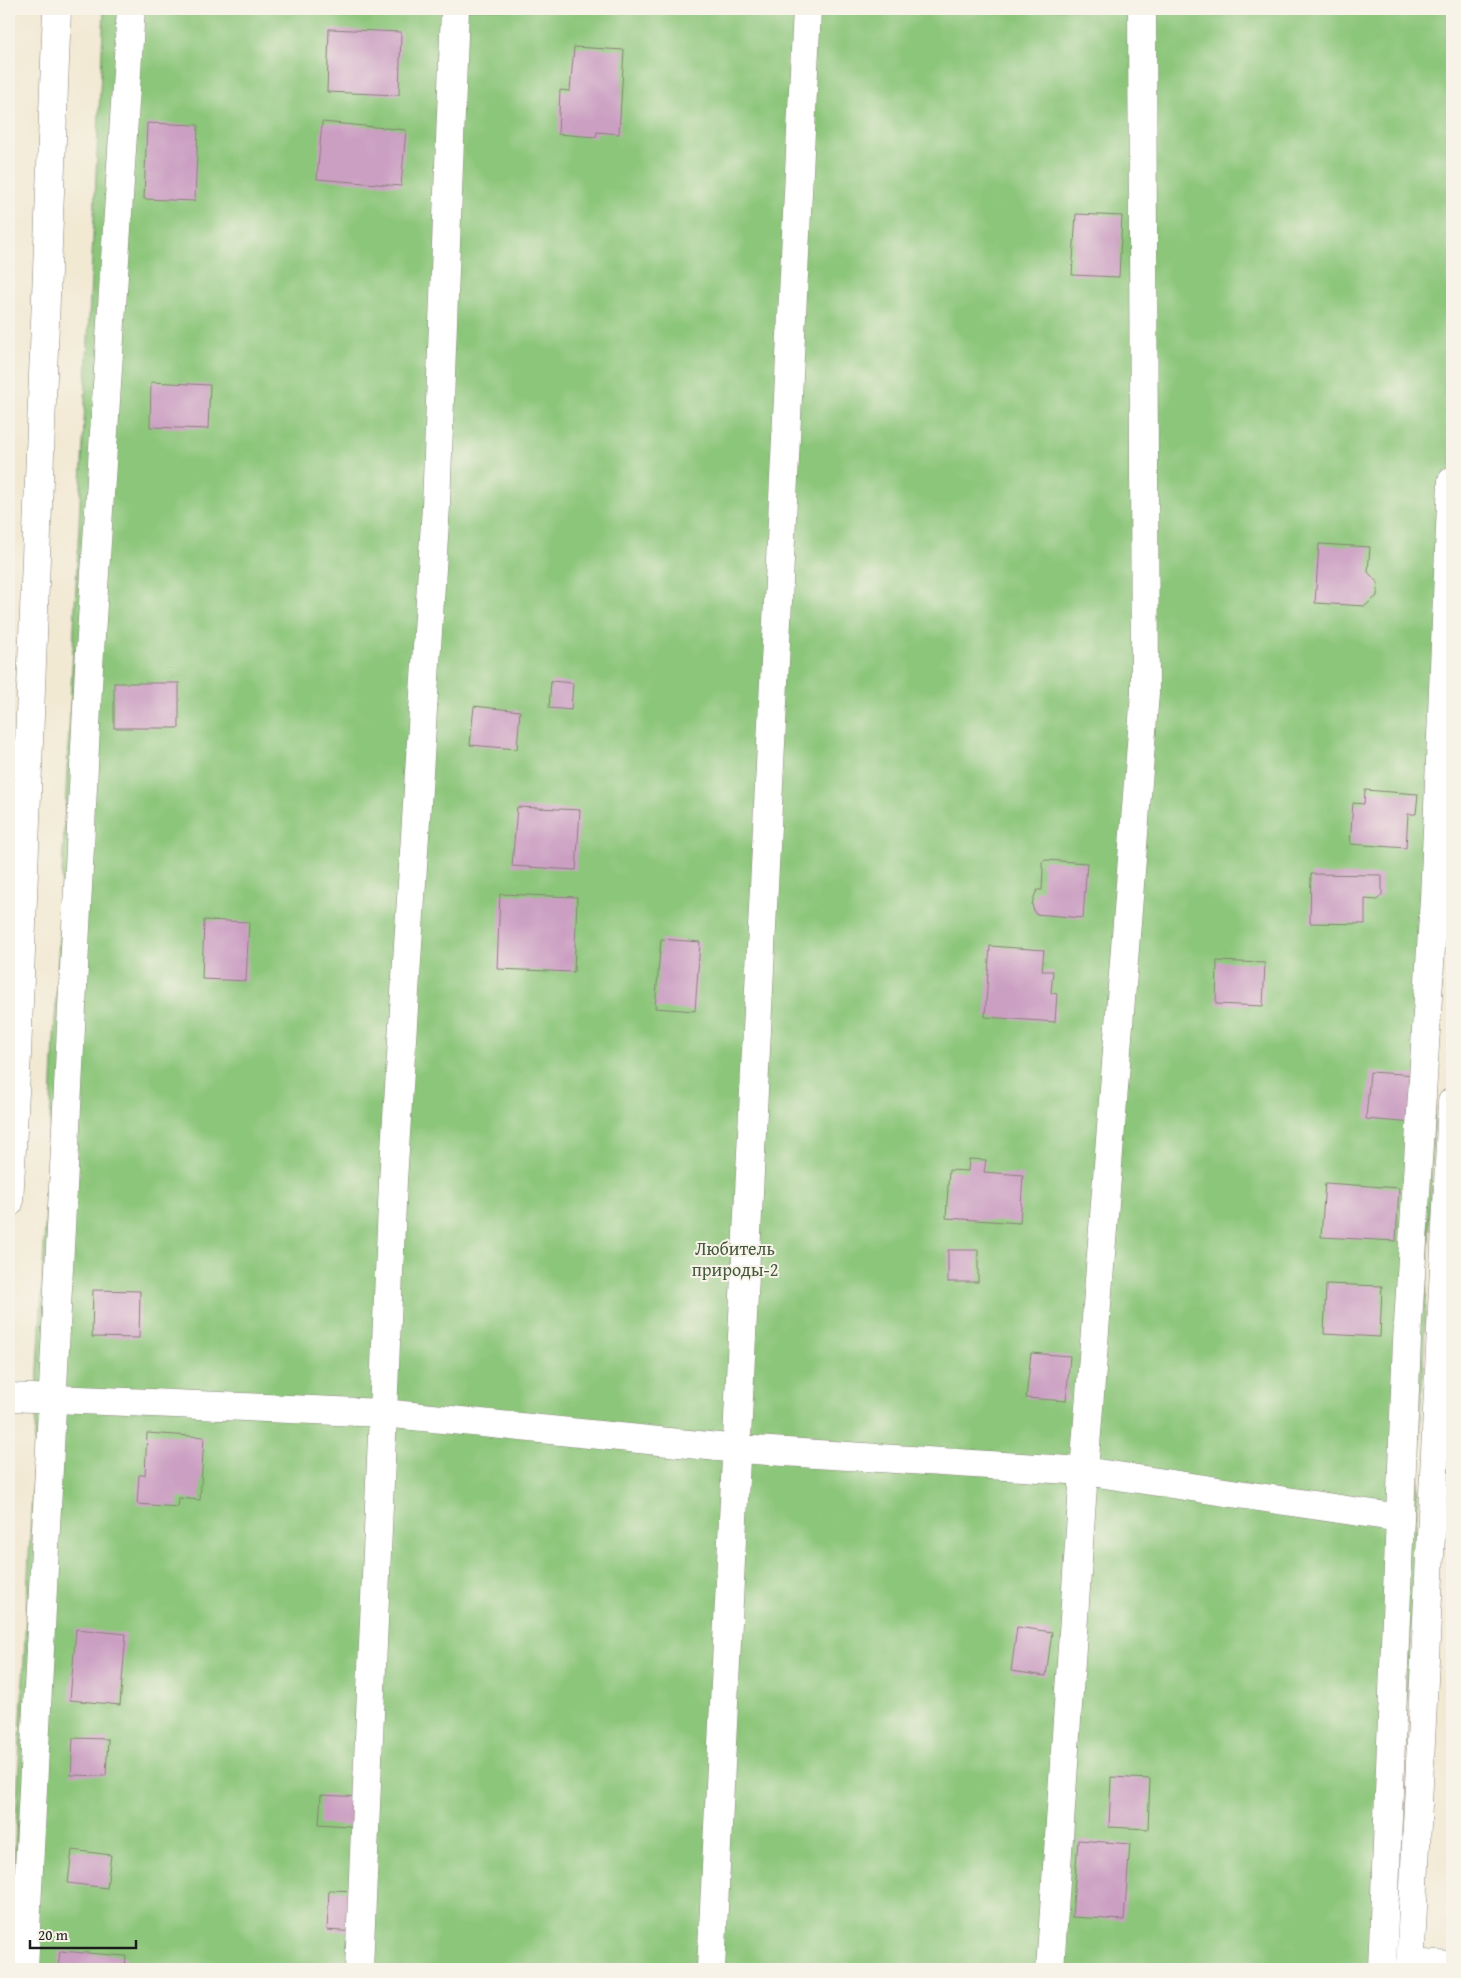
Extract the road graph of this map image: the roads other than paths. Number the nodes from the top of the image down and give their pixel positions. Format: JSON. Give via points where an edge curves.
{"nodes":[{"id":1,"x":58,"y":9,"type":"edge"},
{"id":2,"x":131,"y":9,"type":"edge"},
{"id":3,"x":455,"y":9,"type":"edge"},
{"id":4,"x":807,"y":9,"type":"edge"},
{"id":5,"x":1142,"y":9,"type":"edge"},
{"id":6,"x":1452,"y":482,"type":"edge"},
{"id":7,"x":1452,"y":1102,"type":"edge"},
{"id":8,"x":9,"y":1204,"type":"edge"},
{"id":9,"x":9,"y":1397,"type":"edge"},
{"id":10,"x":53,"y":1399,"type":"junction"},
{"id":11,"x":383,"y":1413,"type":"junction"},
{"id":12,"x":738,"y":1450,"type":"junction"},
{"id":13,"x":1443,"y":1469,"type":"edge"},
{"id":14,"x":1084,"y":1471,"type":"junction"},
{"id":15,"x":1400,"y":1518,"type":"junction"},
{"id":16,"x":1410,"y":1966,"type":"edge"},
{"id":17,"x":1452,"y":1966,"type":"edge"},
{"id":18,"x":24,"y":1969,"type":"edge"},
{"id":19,"x":359,"y":1969,"type":"edge"},
{"id":20,"x":711,"y":1969,"type":"edge"},
{"id":21,"x":1050,"y":1969,"type":"edge"},
{"id":22,"x":1382,"y":1969,"type":"edge"}],
"edges":[{"from":1,"to":8,"type":"street","via":[[18,1055]]},
{"from":2,"to":10,"type":"street","via":[[89,667]]},
{"from":3,"to":11,"type":"street","via":[[436,506],[393,1181]]},
{"from":4,"to":12,"type":"street"},
{"from":5,"to":14,"type":"street","via":[[1144,693]]},
{"from":6,"to":15,"type":"street","via":[[1434,899],[1407,1340]]},
{"from":7,"to":13,"type":"street"},
{"from":9,"to":10,"type":"street"},
{"from":10,"to":11,"type":"street"},
{"from":10,"to":18,"type":"street"},
{"from":11,"to":12,"type":"street"},
{"from":11,"to":19,"type":"street"},
{"from":12,"to":14,"type":"street"},
{"from":12,"to":20,"type":"street"},
{"from":13,"to":16,"type":"street"},
{"from":14,"to":15,"type":"street"},
{"from":14,"to":21,"type":"street"},
{"from":15,"to":22,"type":"street"},
{"from":16,"to":17,"type":"street"}]}
